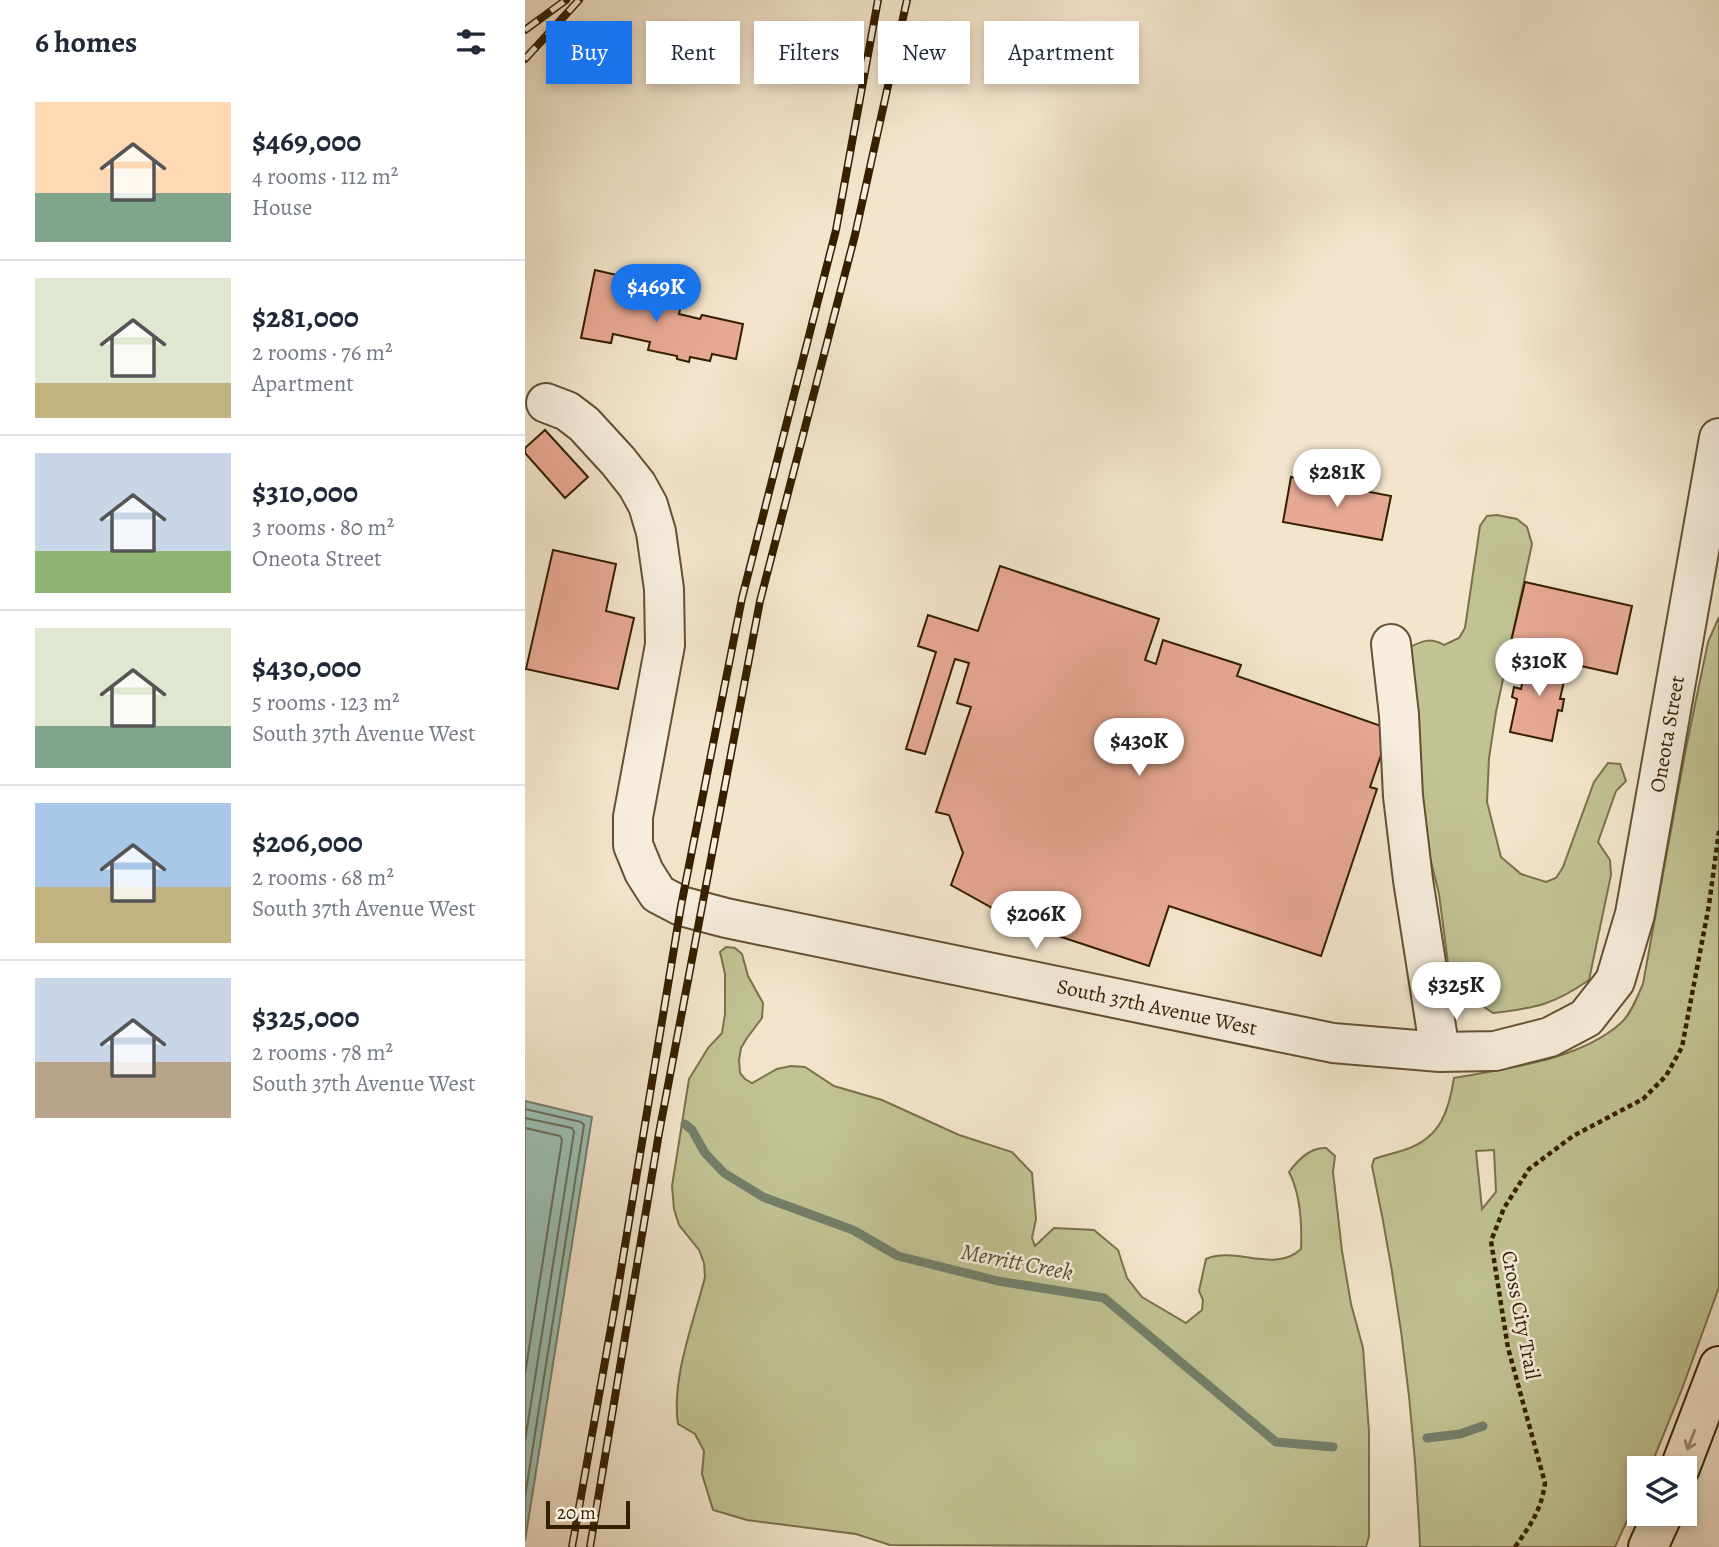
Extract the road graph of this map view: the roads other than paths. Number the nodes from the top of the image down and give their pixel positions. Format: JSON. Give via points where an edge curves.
{"nodes":[{"id":1,"x":546,"y":403,"type":"dead end"},
{"id":2,"x":1719,"y":438,"type":"edge"},
{"id":3,"x":1711,"y":531,"type":"edge"},
{"id":4,"x":1391,"y":644,"type":"dead end"},
{"id":5,"x":1586,"y":1018,"type":"joint"},
{"id":6,"x":1440,"y":1052,"type":"junction"},
{"id":7,"x":1719,"y":1366,"type":"edge"},
{"id":8,"x":1685,"y":1456,"type":"edge"},
{"id":9,"x":1658,"y":1526,"type":"edge"},
{"id":10,"x":1648,"y":1547,"type":"edge"}],
"edges":[{"from":1,"to":6,"type":"street","name":"South 37th Avenue West","via":[[584,424],[618,461],[648,505],[656,532],[665,645],[633,817],[633,845],[658,894],[681,906],[726,918],[1333,1043]]},
{"from":2,"to":3,"type":"street","name":"Oneota Street"},
{"from":3,"to":5,"type":"street","name":"Oneota Street","via":[[1635,914],[1615,981]]},
{"from":4,"to":6,"type":"street","via":[[1413,880]]},
{"from":5,"to":6,"type":"street","name":"South 37th Avenue West","via":[[1550,1037],[1495,1051]]},
{"from":7,"to":8,"type":"highway","one_way":true},
{"from":9,"to":10,"type":"highway"}]}
